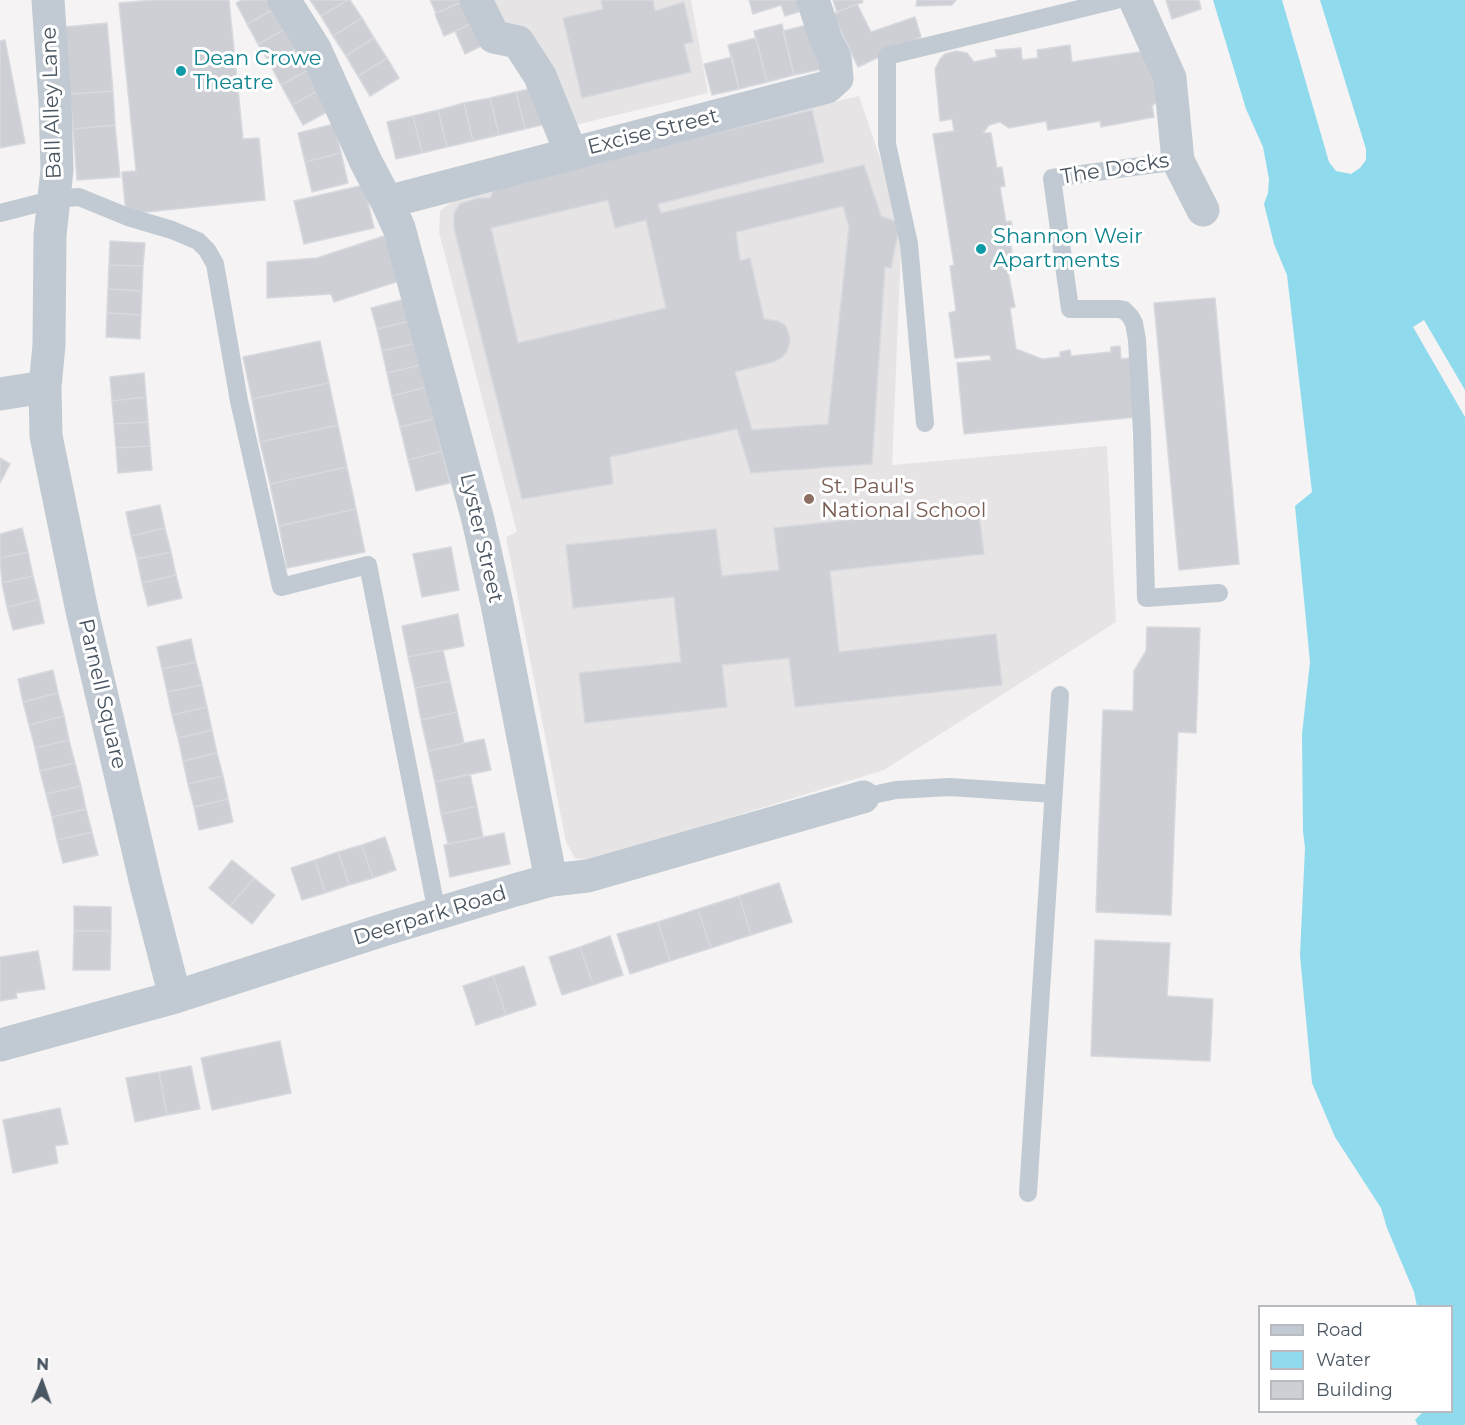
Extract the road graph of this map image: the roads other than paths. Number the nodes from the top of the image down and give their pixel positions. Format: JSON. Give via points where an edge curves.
{"nodes":[{"id":1,"x":48,"y":0,"type":"edge"},
{"id":2,"x":284,"y":0,"type":"edge"},
{"id":3,"x":476,"y":0,"type":"edge"},
{"id":4,"x":813,"y":0,"type":"edge"},
{"id":5,"x":1116,"y":0,"type":"edge"},
{"id":6,"x":1135,"y":0,"type":"edge"},
{"id":7,"x":571,"y":153,"type":"junction"},
{"id":8,"x":1178,"y":161,"type":"junction"},
{"id":9,"x":387,"y":202,"type":"junction"},
{"id":10,"x":55,"y":203,"type":"junction"},
{"id":11,"x":1203,"y":210,"type":"dead end"},
{"id":12,"x":0,"y":213,"type":"edge"},
{"id":13,"x":45,"y":387,"type":"junction"},
{"id":14,"x":0,"y":394,"type":"edge"},
{"id":15,"x":925,"y":423,"type":"dead end"},
{"id":16,"x":1219,"y":593,"type":"dead end"},
{"id":17,"x":1060,"y":695,"type":"dead end"},
{"id":18,"x":1054,"y":794,"type":"junction"},
{"id":19,"x":863,"y":797,"type":"joint"},
{"id":20,"x":551,"y":880,"type":"junction"},
{"id":21,"x":437,"y":913,"type":"junction"},
{"id":22,"x":175,"y":997,"type":"junction"},
{"id":23,"x":0,"y":1046,"type":"edge"},
{"id":24,"x":1028,"y":1193,"type":"dead end"}],
"edges":[{"from":1,"to":10,"type":"street","name":"Ball Alley Lane","via":[[55,102]]},
{"from":2,"to":9,"type":"street","name":"Lyster Street","via":[[315,49]]},
{"from":3,"to":7,"type":"street","via":[[494,37],[518,42],[540,76]]},
{"from":4,"to":7,"type":"street","name":"Excise Street","via":[[835,58],[837,78],[826,87]]},
{"from":5,"to":15,"type":"lane","via":[[887,56],[887,144],[909,244]]},
{"from":6,"to":8,"type":"street","name":"The Docks","via":[[1170,78]]},
{"from":7,"to":9,"type":"street","name":"Excise Street"},
{"from":8,"to":11,"type":"street"},
{"from":8,"to":16,"type":"lane","name":"The Docks","via":[[1052,178],[1070,309],[1124,310],[1134,323],[1142,432],[1146,598]]},
{"from":9,"to":20,"type":"street","name":"Lyster Street","via":[[399,228],[478,520]]},
{"from":10,"to":12,"type":"lane"},
{"from":10,"to":13,"type":"street","name":"Parnell Square","via":[[50,235]]},
{"from":10,"to":21,"type":"lane","via":[[79,197],[172,230],[198,241],[215,264],[238,401],[281,587],[368,565]]},
{"from":13,"to":14,"type":"street"},
{"from":13,"to":22,"type":"street","name":"Parnell Square","via":[[46,436],[82,611]]},
{"from":17,"to":18,"type":"lane"},
{"from":18,"to":19,"type":"lane","via":[[950,787],[896,790]]},
{"from":18,"to":24,"type":"lane"},
{"from":19,"to":20,"type":"street","name":"Deerpark Road","via":[[588,876]]},
{"from":20,"to":21,"type":"street","name":"Deerpark Road"},
{"from":21,"to":22,"type":"street","name":"Deerpark Road"},
{"from":22,"to":23,"type":"street","name":"Deerpark Road"}]}
